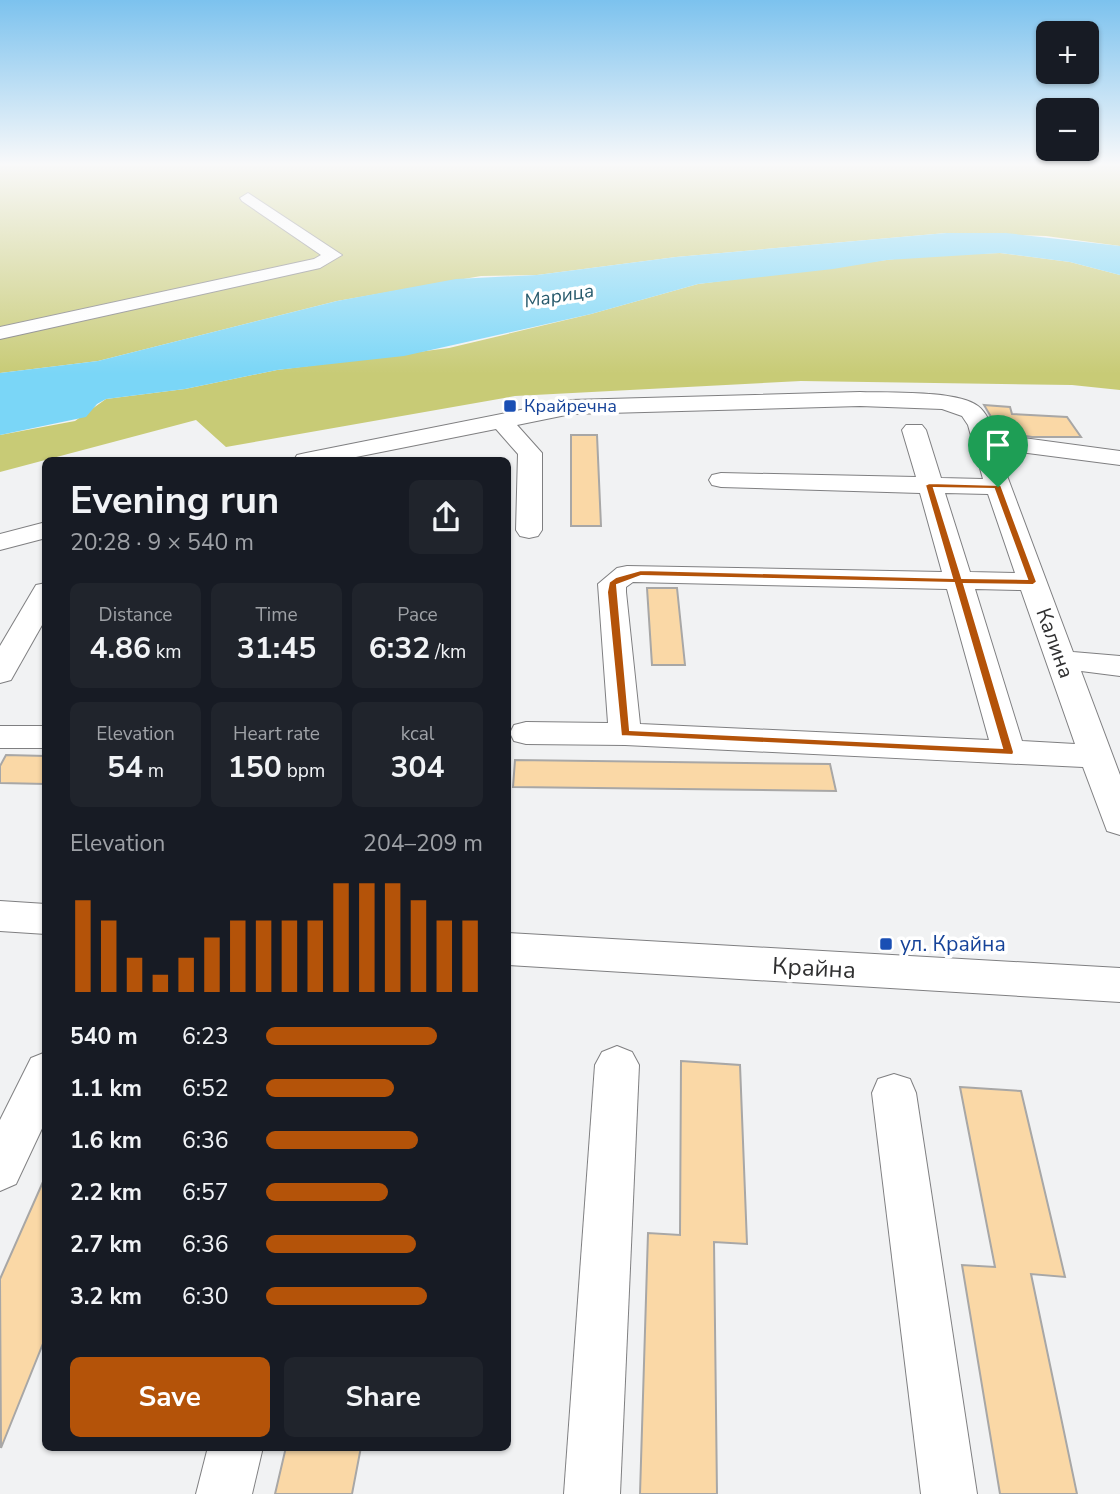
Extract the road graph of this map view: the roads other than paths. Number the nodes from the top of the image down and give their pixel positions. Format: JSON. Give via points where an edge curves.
{"nodes":[{"id":1,"x":301,"y":234,"type":"edge"},
{"id":2,"x":0,"y":333,"type":"edge"},
{"id":3,"x":500,"y":420,"type":"junction"},
{"id":4,"x":914,"y":429,"type":"dead end"},
{"id":5,"x":983,"y":440,"type":"junction"},
{"id":6,"x":321,"y":457,"type":"edge"},
{"id":7,"x":1120,"y":458,"type":"edge"},
{"id":8,"x":721,"y":481,"type":"dead end"},
{"id":9,"x":929,"y":485,"type":"junction"},
{"id":10,"x":998,"y":487,"type":"junction"},
{"id":11,"x":529,"y":530,"type":"dead end"},
{"id":12,"x":42,"y":531,"type":"edge"},
{"id":13,"x":0,"y":542,"type":"edge"},
{"id":14,"x":958,"y":581,"type":"junction"},
{"id":15,"x":1033,"y":582,"type":"junction"},
{"id":16,"x":42,"y":598,"type":"edge"},
{"id":17,"x":1061,"y":660,"type":"junction"},
{"id":18,"x":1120,"y":666,"type":"edge"},
{"id":19,"x":0,"y":673,"type":"edge"},
{"id":20,"x":526,"y":733,"type":"dead end"},
{"id":21,"x":625,"y":734,"type":"junction"},
{"id":22,"x":0,"y":737,"type":"edge"},
{"id":23,"x":42,"y":737,"type":"edge"},
{"id":24,"x":1009,"y":752,"type":"junction"},
{"id":25,"x":1096,"y":756,"type":"junction"},
{"id":26,"x":1119,"y":815,"type":"edge"},
{"id":27,"x":0,"y":916,"type":"edge"},
{"id":28,"x":42,"y":919,"type":"edge"},
{"id":29,"x":511,"y":950,"type":"edge"},
{"id":30,"x":1120,"y":985,"type":"edge"},
{"id":31,"x":617,"y":1065,"type":"dead end"},
{"id":32,"x":42,"y":1080,"type":"edge"},
{"id":33,"x":894,"y":1093,"type":"dead end"},
{"id":34,"x":0,"y":1170,"type":"edge"},
{"id":35,"x":235,"y":1451,"type":"edge"},
{"id":36,"x":224,"y":1494,"type":"edge"},
{"id":37,"x":592,"y":1494,"type":"edge"},
{"id":38,"x":948,"y":1494,"type":"edge"}],
"edges":[{"from":1,"to":2,"type":"street","via":[[333,255],[320,263]]},
{"from":3,"to":5,"type":"street","name":"Калина","via":[[571,407],[860,398],[945,402],[970,411]]},
{"from":3,"to":6,"type":"street"},
{"from":3,"to":11,"type":"street","via":[[530,453]]},
{"from":4,"to":9,"type":"street"},
{"from":5,"to":7,"type":"street"},
{"from":5,"to":10,"type":"street","name":"Калина"},
{"from":8,"to":9,"type":"street"},
{"from":9,"to":10,"type":"street"},
{"from":9,"to":14,"type":"street"},
{"from":10,"to":15,"type":"street","name":"Калина"},
{"from":12,"to":13,"type":"street"},
{"from":14,"to":15,"type":"street"},
{"from":14,"to":21,"type":"street","via":[[627,575],[612,584]]},
{"from":14,"to":24,"type":"street"},
{"from":15,"to":17,"type":"street","name":"Калина"},
{"from":16,"to":19,"type":"street"},
{"from":17,"to":18,"type":"street"},
{"from":17,"to":25,"type":"street","name":"Калина"},
{"from":20,"to":21,"type":"street"},
{"from":21,"to":24,"type":"street"},
{"from":22,"to":23,"type":"street"},
{"from":24,"to":25,"type":"street"},
{"from":25,"to":26,"type":"street","name":"Калина"},
{"from":27,"to":28,"type":"street"},
{"from":29,"to":30,"type":"street","name":"Крайна"},
{"from":31,"to":37,"type":"street"},
{"from":32,"to":34,"type":"street"},
{"from":33,"to":38,"type":"street"},
{"from":35,"to":36,"type":"street"}]}
